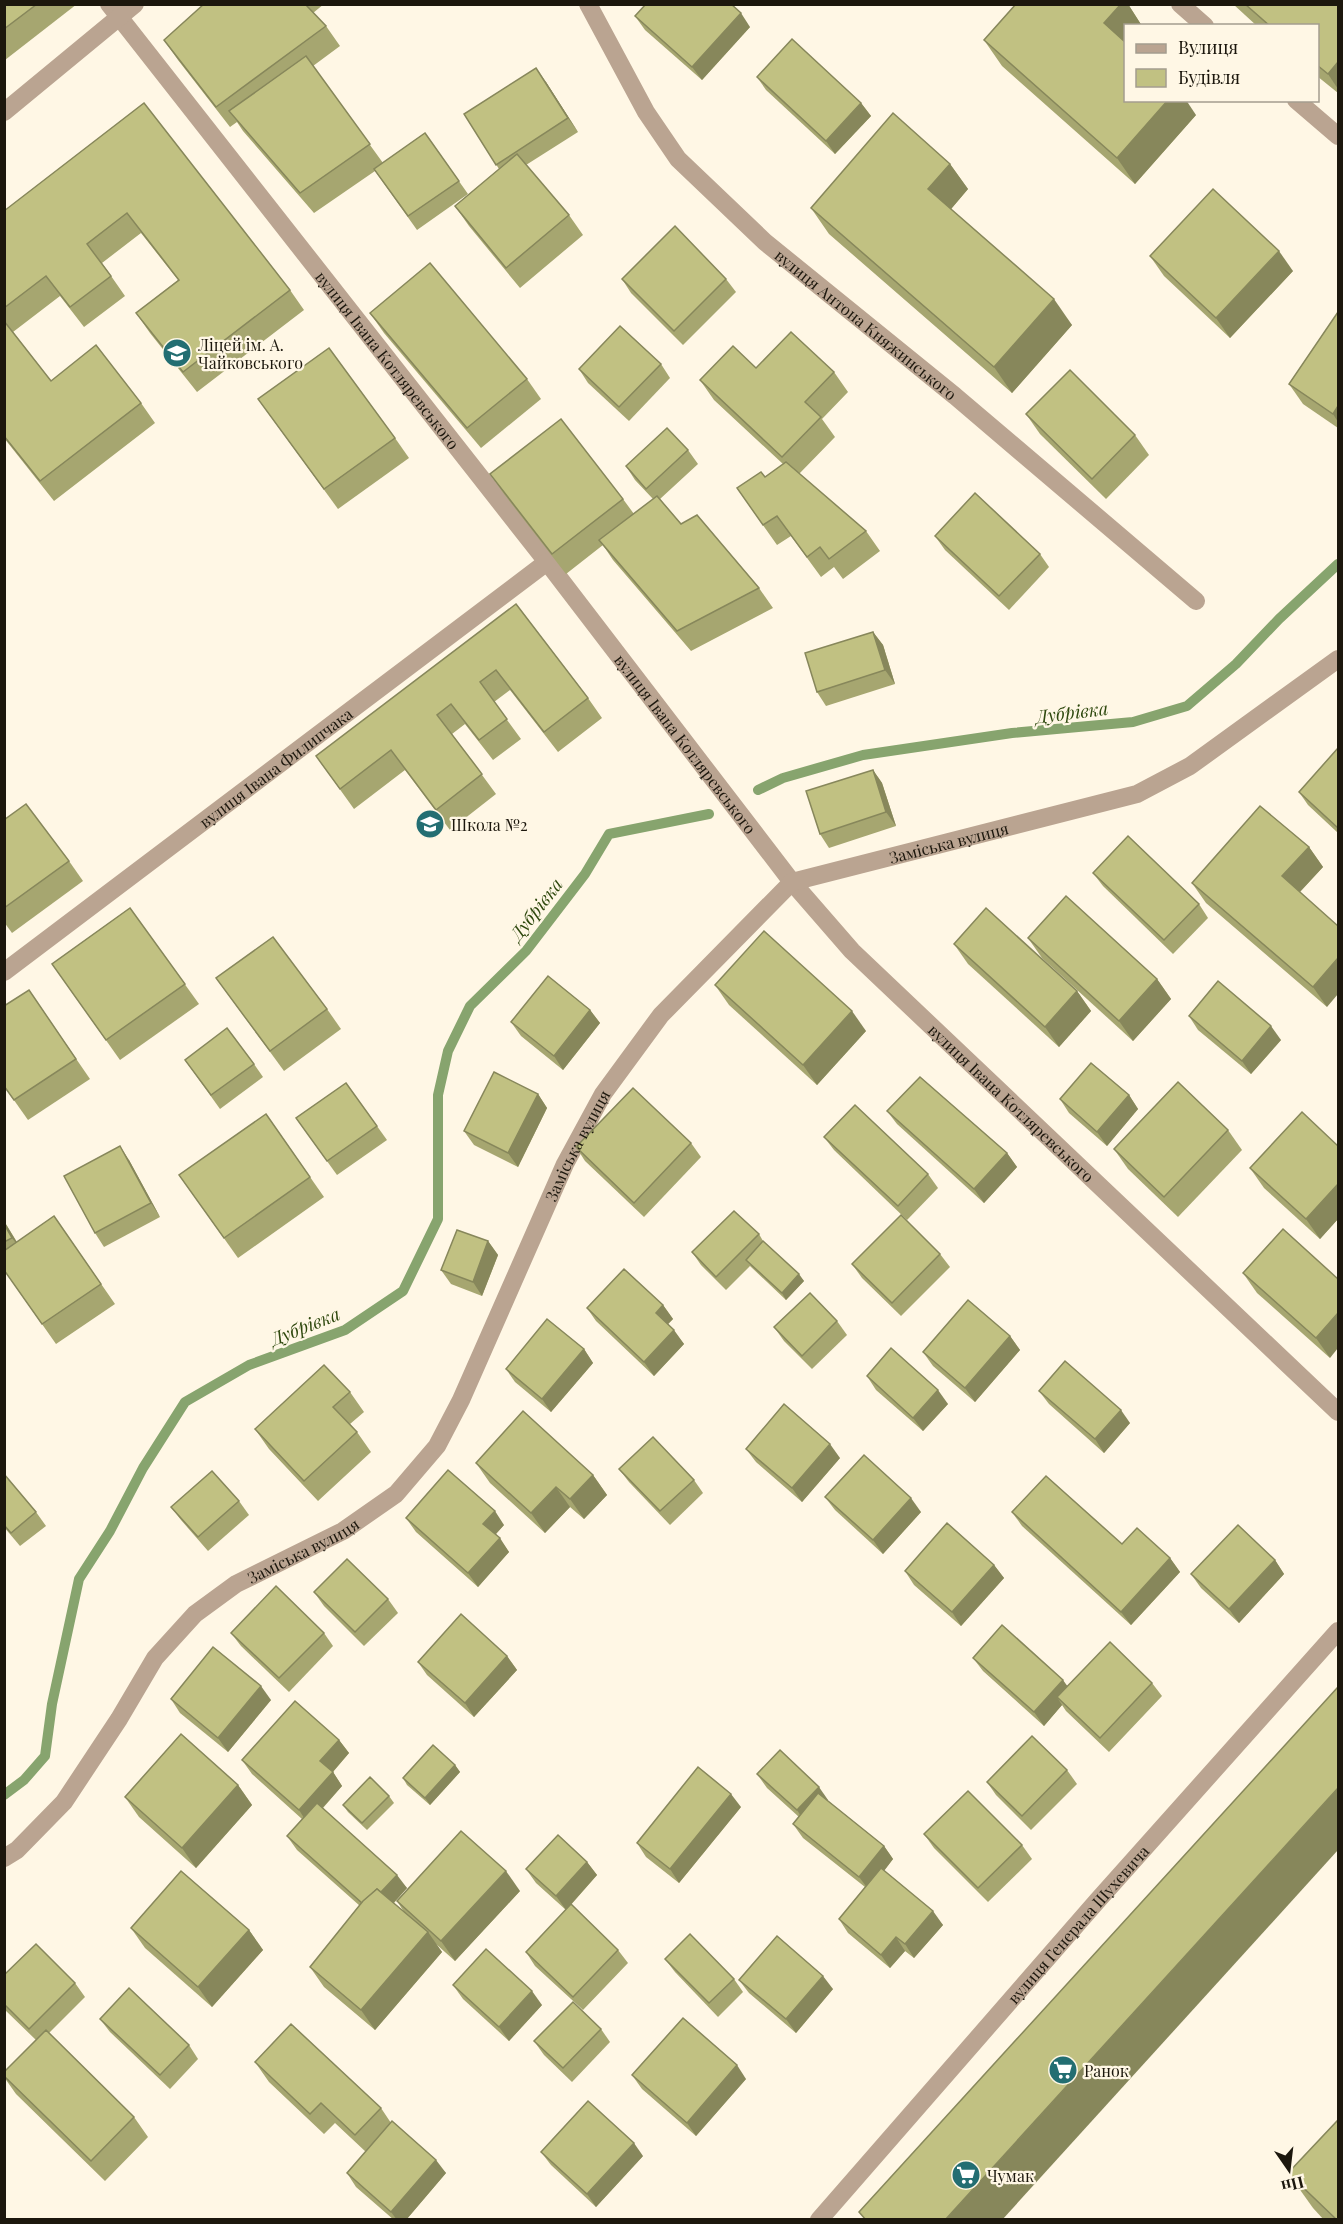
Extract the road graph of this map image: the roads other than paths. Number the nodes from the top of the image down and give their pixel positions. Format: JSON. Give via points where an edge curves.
{"nodes":[{"id":1,"x":135,"y":4,"type":"edge"},
{"id":2,"x":588,"y":4,"type":"edge"},
{"id":3,"x":1180,"y":4,"type":"edge"},
{"id":4,"x":113,"y":11,"type":"edge"},
{"id":5,"x":1203,"y":24,"type":"edge"},
{"id":6,"x":1298,"y":102,"type":"edge"},
{"id":7,"x":4,"y":112,"type":"edge"},
{"id":8,"x":1338,"y":136,"type":"edge"},
{"id":9,"x":547,"y":562,"type":"junction"},
{"id":10,"x":1196,"y":600,"type":"dead end"},
{"id":11,"x":1338,"y":659,"type":"edge"},
{"id":12,"x":792,"y":882,"type":"junction"},
{"id":13,"x":4,"y":972,"type":"edge"},
{"id":14,"x":1338,"y":1412,"type":"edge"},
{"id":15,"x":1338,"y":1631,"type":"edge"},
{"id":16,"x":4,"y":1858,"type":"edge"},
{"id":17,"x":819,"y":2220,"type":"edge"}],
"edges":[{"from":1,"to":4,"type":"street"},
{"from":2,"to":10,"type":"street","name":"вулиця Антона Княжинського","via":[[646,112],[678,159],[765,242],[956,396]]},
{"from":3,"to":5,"type":"street"},
{"from":4,"to":7,"type":"street"},
{"from":4,"to":9,"type":"street","name":"вулиця Івана Котляревського"},
{"from":6,"to":8,"type":"street"},
{"from":9,"to":12,"type":"street","name":"вулиця Івана Котляревського"},
{"from":9,"to":13,"type":"street","name":"вулиця Івана Филипчака"},
{"from":11,"to":12,"type":"street","name":"Заміська вулиця","via":[[1190,766],[1137,795]]},
{"from":12,"to":14,"type":"street","name":"вулиця Івана Котляревського","via":[[852,951]]},
{"from":12,"to":16,"type":"street","name":"Заміська вулиця","via":[[661,1015],[603,1094],[565,1164],[476,1368],[437,1446],[396,1494],[343,1531],[236,1584],[195,1614],[155,1658],[64,1802],[17,1850]]},
{"from":15,"to":17,"type":"street","name":"вулиця Генерала Шухевича"}]}
